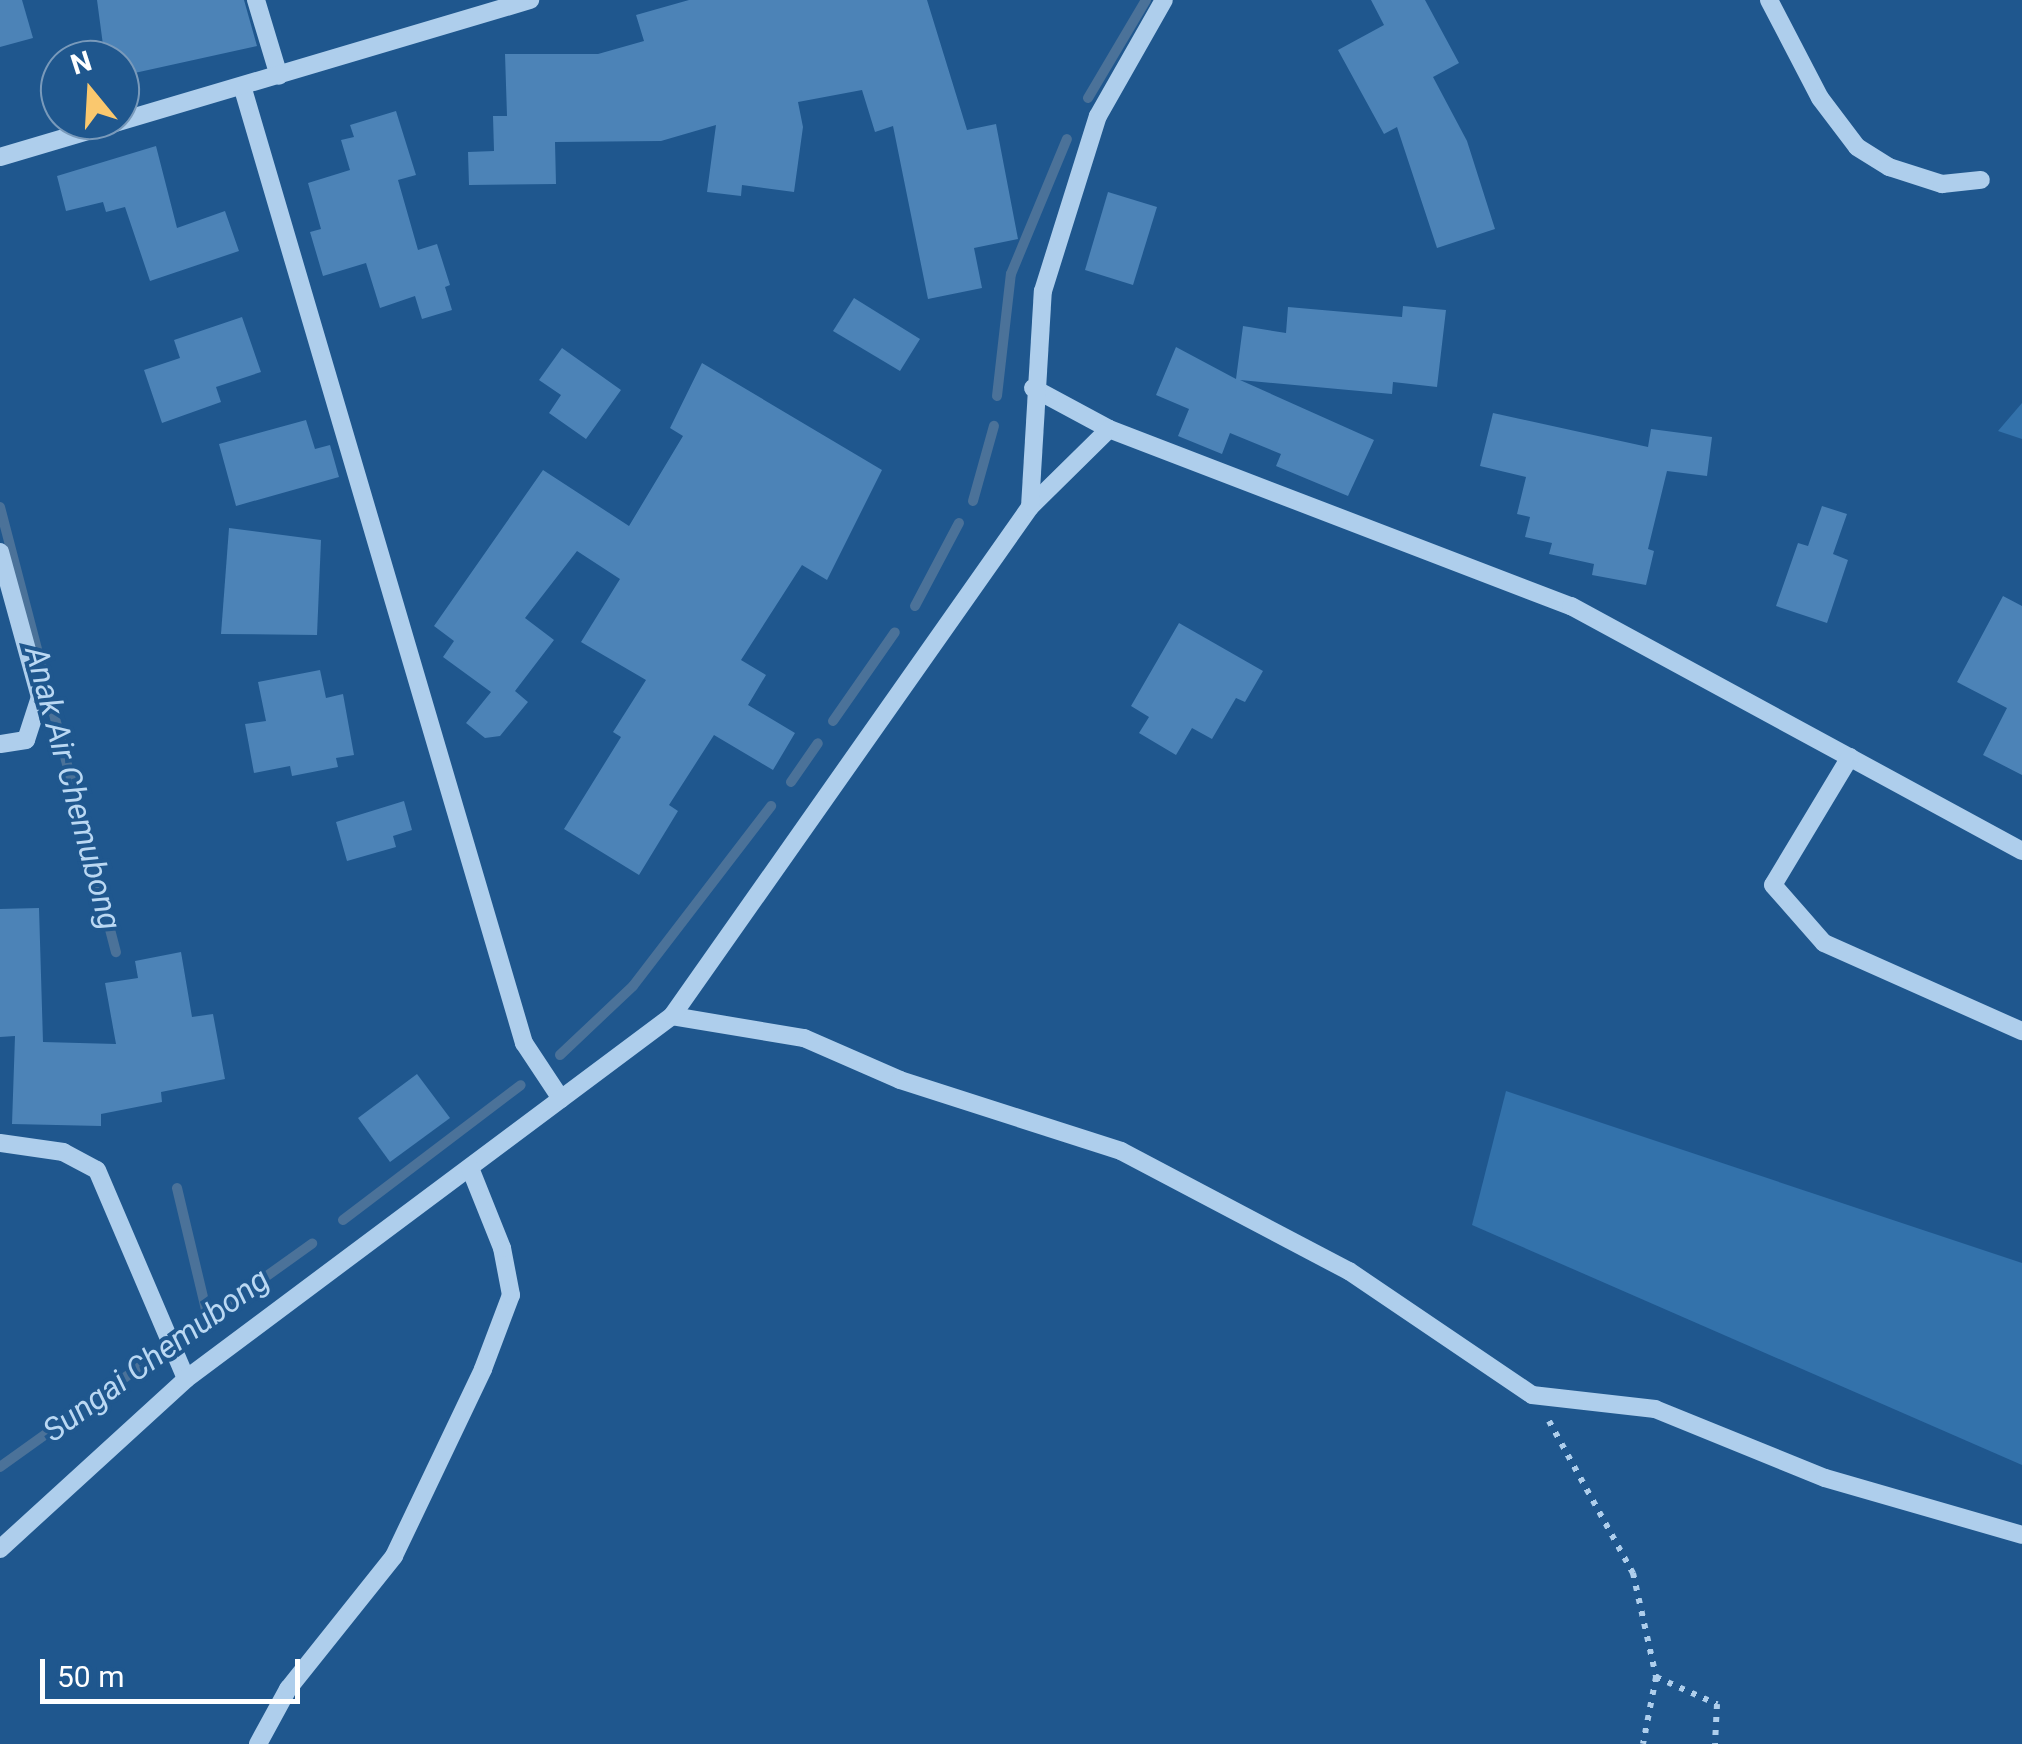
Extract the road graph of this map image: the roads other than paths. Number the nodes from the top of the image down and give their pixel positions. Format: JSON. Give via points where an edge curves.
{"nodes":[{"id":1,"x":256,"y":0,"type":"edge"},
{"id":2,"x":530,"y":0,"type":"edge"},
{"id":3,"x":1164,"y":0,"type":"edge"},
{"id":4,"x":1768,"y":0,"type":"edge"},
{"id":5,"x":279,"y":76,"type":"junction"},
{"id":6,"x":243,"y":89,"type":"junction"},
{"id":7,"x":0,"y":157,"type":"edge"},
{"id":8,"x":1981,"y":180,"type":"dead end"},
{"id":9,"x":1033,"y":388,"type":"junction"},
{"id":10,"x":1109,"y":429,"type":"junction"},
{"id":11,"x":1030,"y":507,"type":"junction"},
{"id":12,"x":0,"y":552,"type":"edge"},
{"id":13,"x":0,"y":744,"type":"edge"},
{"id":14,"x":1850,"y":757,"type":"junction"},
{"id":15,"x":2022,"y":851,"type":"edge"},
{"id":16,"x":672,"y":1016,"type":"junction"},
{"id":17,"x":2022,"y":1030,"type":"edge"},
{"id":18,"x":561,"y":1099,"type":"junction"},
{"id":19,"x":0,"y":1143,"type":"edge"},
{"id":20,"x":470,"y":1168,"type":"junction"},
{"id":21,"x":184,"y":1374,"type":"junction"},
{"id":22,"x":2022,"y":1535,"type":"edge"},
{"id":23,"x":0,"y":1549,"type":"edge"},
{"id":24,"x":258,"y":1744,"type":"edge"}],
"edges":[{"from":1,"to":5,"type":"street"},
{"from":2,"to":5,"type":"street"},
{"from":3,"to":9,"type":"street","via":[[1098,116],[1042,291]]},
{"from":4,"to":8,"type":"street","via":[[1820,98],[1857,148],[1888,167],[1942,184]]},
{"from":5,"to":6,"type":"street"},
{"from":6,"to":7,"type":"street"},
{"from":6,"to":18,"type":"street","via":[[524,1043]]},
{"from":9,"to":10,"type":"street"},
{"from":9,"to":11,"type":"street"},
{"from":10,"to":11,"type":"street"},
{"from":10,"to":14,"type":"street","via":[[1571,606]]},
{"from":11,"to":16,"type":"street"},
{"from":12,"to":13,"type":"street","via":[[40,697],[26,740]]},
{"from":14,"to":15,"type":"street"},
{"from":14,"to":17,"type":"street","via":[[1772,885],[1824,943]]},
{"from":16,"to":18,"type":"street"},
{"from":16,"to":22,"type":"street","via":[[804,1038],[900,1080],[1121,1151],[1350,1271],[1532,1395],[1655,1409],[1825,1478]]},
{"from":18,"to":20,"type":"street"},
{"from":19,"to":21,"type":"street","via":[[63,1152],[97,1170]]},
{"from":20,"to":21,"type":"street"},
{"from":20,"to":24,"type":"street","via":[[502,1248],[511,1295],[394,1556],[288,1689]]},
{"from":21,"to":23,"type":"street"}]}
